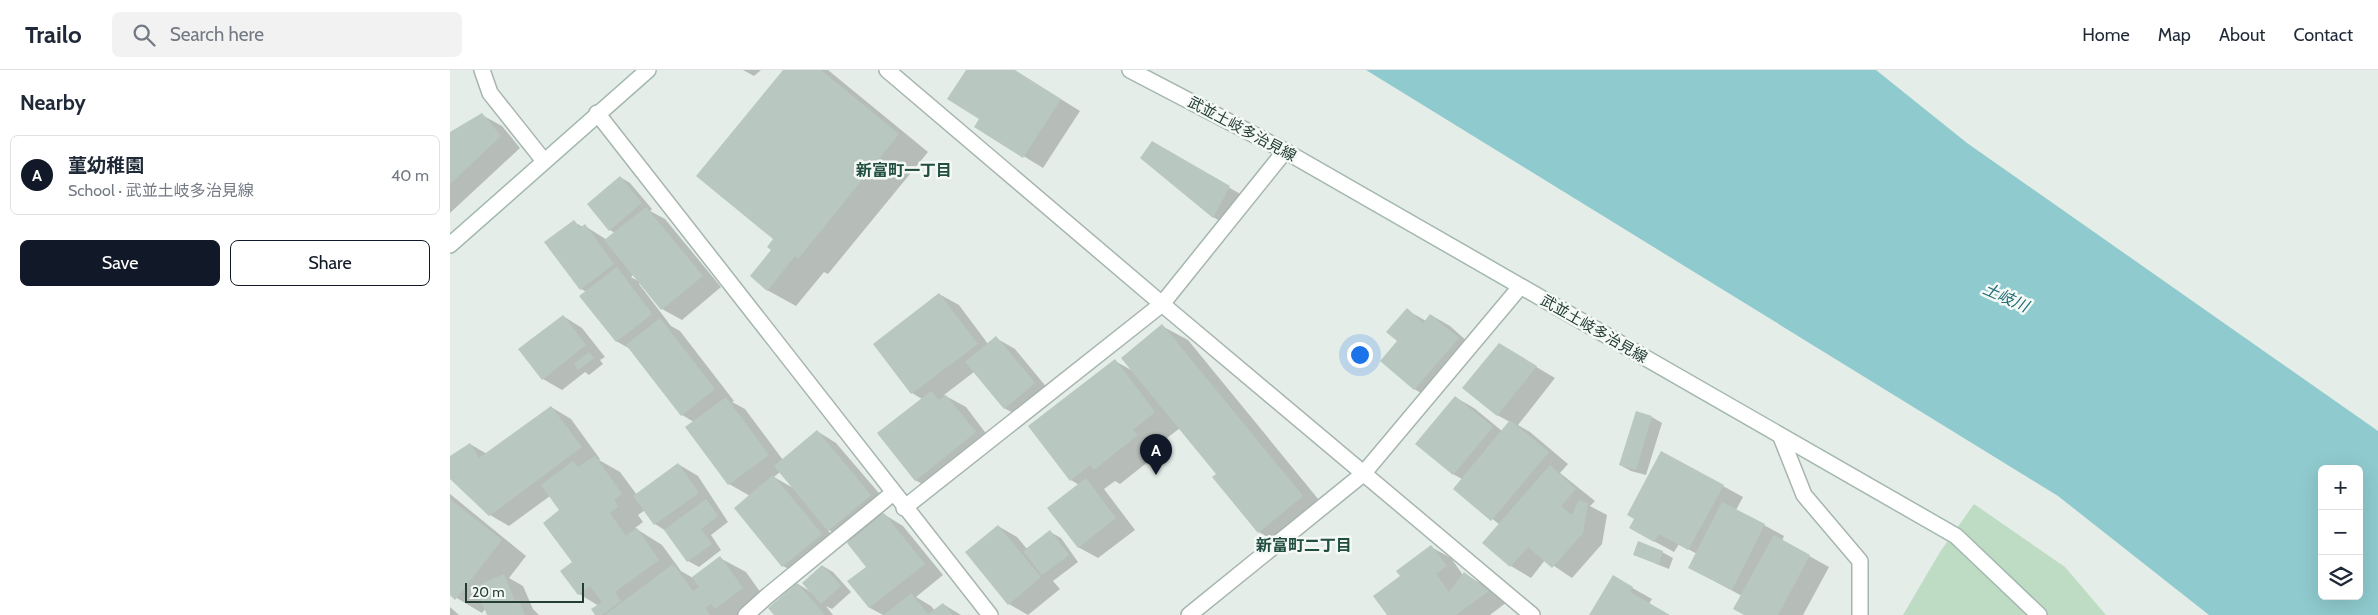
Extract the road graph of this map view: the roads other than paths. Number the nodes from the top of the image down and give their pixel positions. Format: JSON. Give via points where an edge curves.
{"nodes":[{"id":1,"x":482,"y":70,"type":"edge"},
{"id":2,"x":648,"y":70,"type":"edge"},
{"id":3,"x":886,"y":70,"type":"edge"},
{"id":4,"x":1130,"y":70,"type":"edge"},
{"id":5,"x":597,"y":113,"type":"junction"},
{"id":6,"x":1285,"y":152,"type":"junction"},
{"id":7,"x":544,"y":161,"type":"junction"},
{"id":8,"x":450,"y":245,"type":"edge"},
{"id":9,"x":1520,"y":287,"type":"junction"},
{"id":10,"x":1162,"y":304,"type":"junction"},
{"id":11,"x":1781,"y":437,"type":"junction"},
{"id":12,"x":1363,"y":474,"type":"junction"},
{"id":13,"x":893,"y":493,"type":"junction"},
{"id":14,"x":904,"y":508,"type":"junction"},
{"id":15,"x":746,"y":615,"type":"edge"},
{"id":16,"x":990,"y":615,"type":"edge"},
{"id":17,"x":1189,"y":615,"type":"edge"},
{"id":18,"x":1532,"y":615,"type":"edge"},
{"id":19,"x":1860,"y":615,"type":"edge"},
{"id":20,"x":2039,"y":615,"type":"edge"}],
"edges":[{"from":1,"to":7,"type":"street","via":[[490,93]]},
{"from":2,"to":5,"type":"street"},
{"from":3,"to":10,"type":"street"},
{"from":4,"to":6,"type":"street","name":"武並土岐多治見線"},
{"from":5,"to":7,"type":"street"},
{"from":5,"to":13,"type":"street"},
{"from":6,"to":9,"type":"street","name":"武並土岐多治見線"},
{"from":6,"to":10,"type":"street"},
{"from":7,"to":8,"type":"street"},
{"from":9,"to":11,"type":"street","name":"武並土岐多治見線"},
{"from":9,"to":12,"type":"street"},
{"from":10,"to":12,"type":"street"},
{"from":10,"to":14,"type":"street"},
{"from":11,"to":19,"type":"street","via":[[1804,495],[1860,561]]},
{"from":11,"to":20,"type":"street","name":"武並土岐多治見線","via":[[1956,536]]},
{"from":12,"to":17,"type":"street"},
{"from":12,"to":18,"type":"street"},
{"from":13,"to":14,"type":"street"},
{"from":13,"to":15,"type":"street"},
{"from":14,"to":16,"type":"street"}]}
